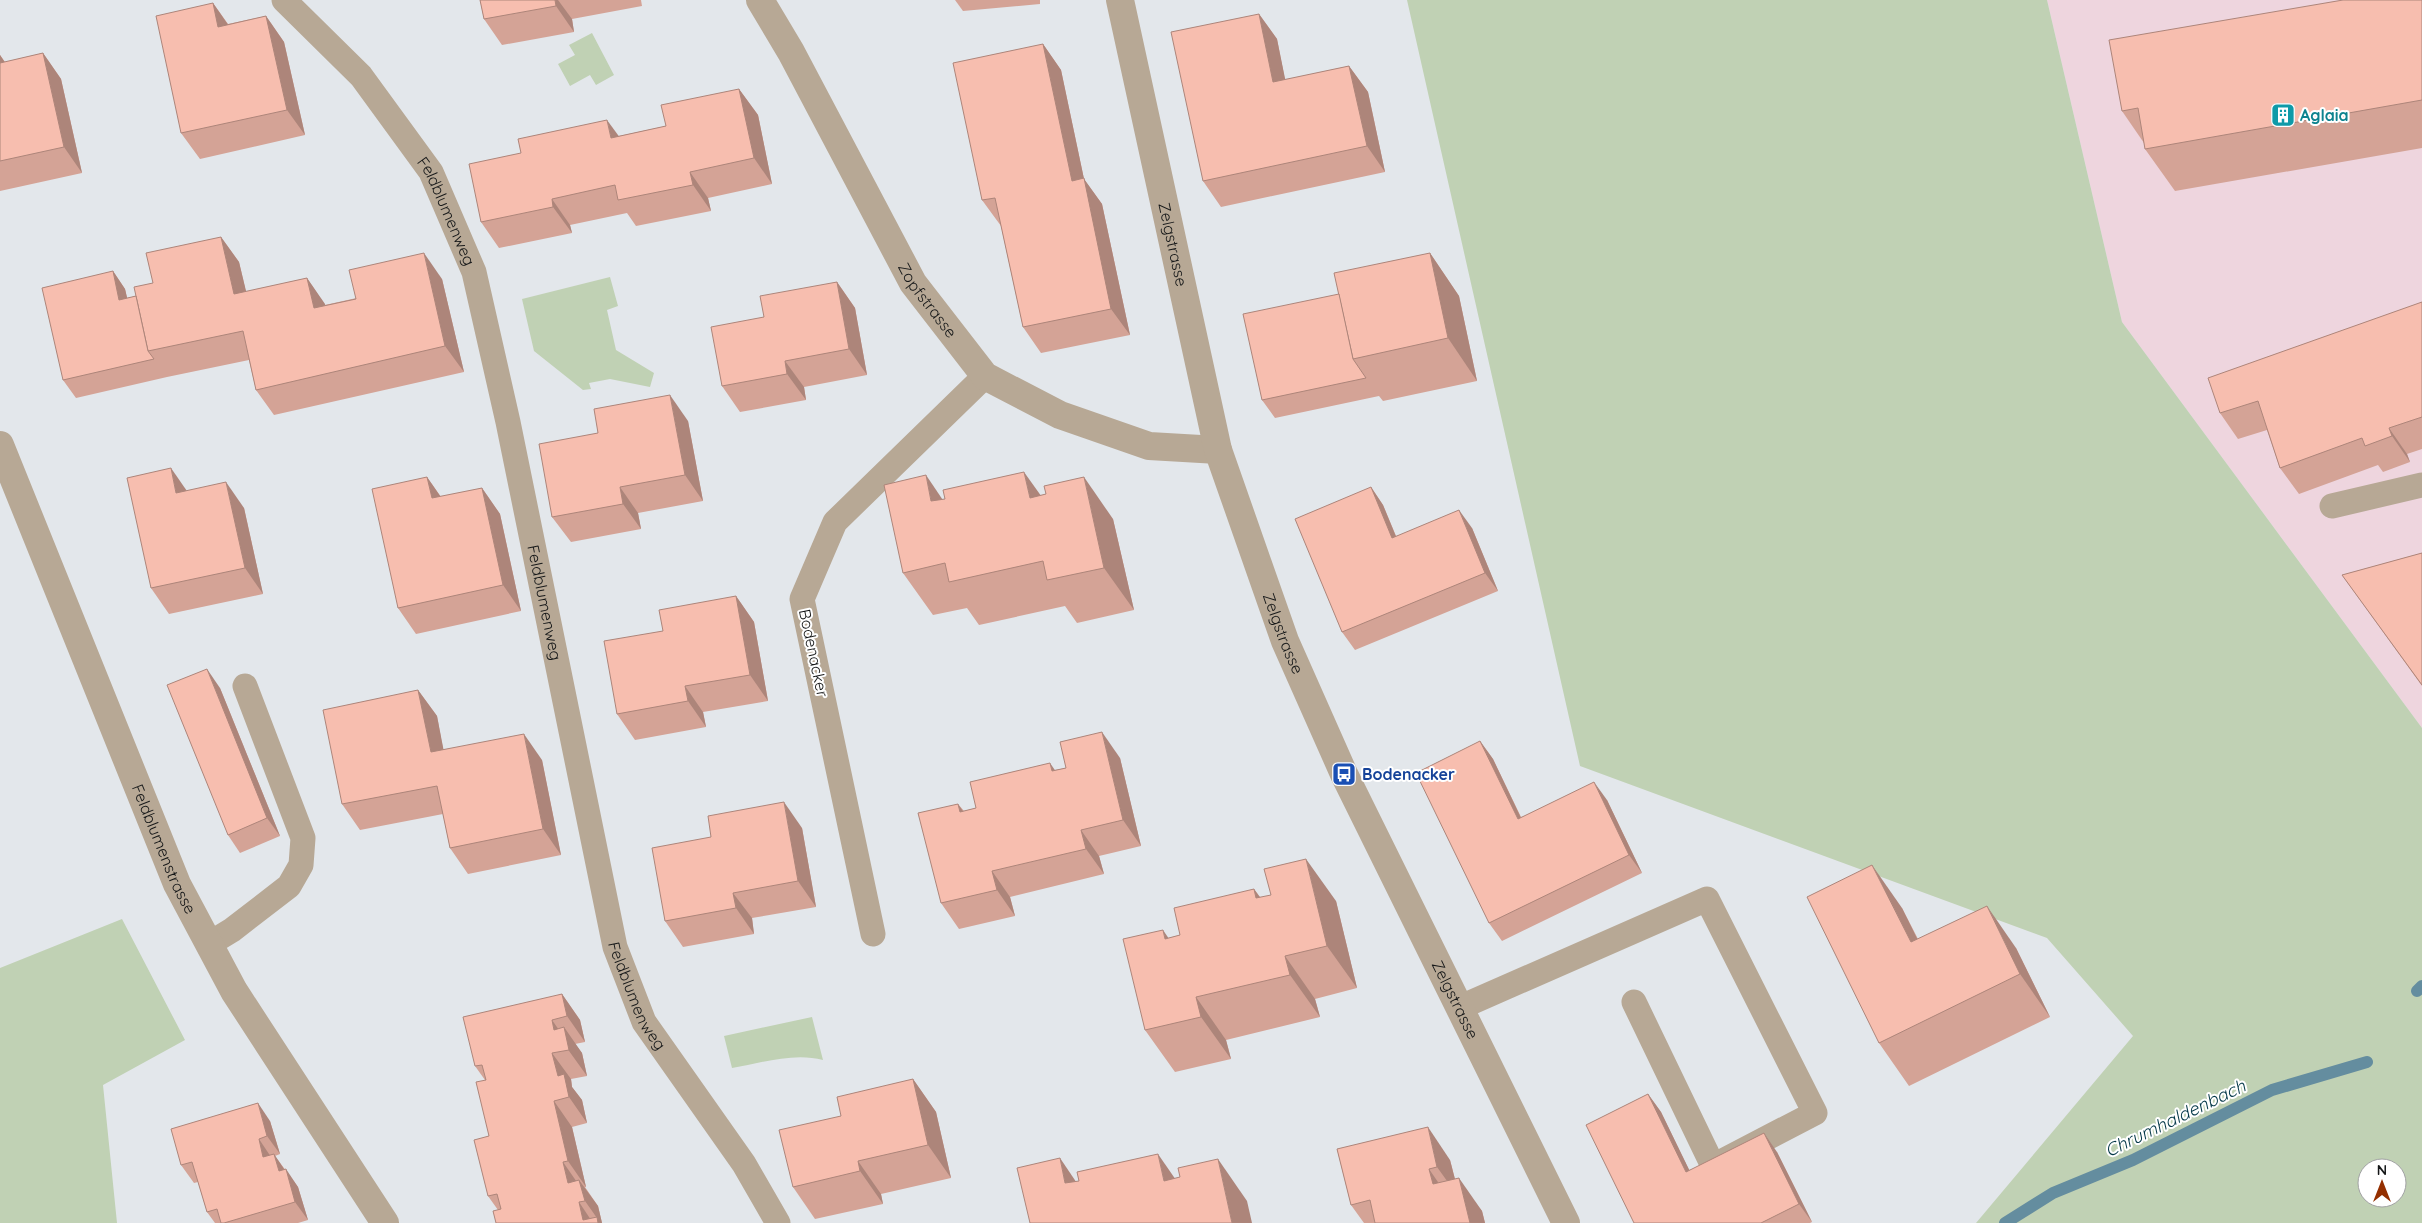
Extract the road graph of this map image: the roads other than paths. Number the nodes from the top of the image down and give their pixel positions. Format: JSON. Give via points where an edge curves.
{"nodes":[{"id":1,"x":284,"y":0,"type":"edge"},
{"id":2,"x":760,"y":0,"type":"edge"},
{"id":3,"x":1120,"y":0,"type":"edge"},
{"id":4,"x":985,"y":376,"type":"junction"},
{"id":5,"x":0,"y":445,"type":"edge"},
{"id":6,"x":1218,"y":450,"type":"junction"},
{"id":7,"x":2422,"y":485,"type":"edge"},
{"id":8,"x":2332,"y":506,"type":"dead end"},
{"id":9,"x":245,"y":686,"type":"dead end"},
{"id":10,"x":873,"y":934,"type":"dead end"},
{"id":11,"x":209,"y":944,"type":"junction"},
{"id":12,"x":1634,"y":1002,"type":"dead end"},
{"id":13,"x":1461,"y":1007,"type":"junction"},
{"id":14,"x":385,"y":1223,"type":"edge"},
{"id":15,"x":778,"y":1223,"type":"edge"},
{"id":16,"x":1566,"y":1223,"type":"edge"}],
"edges":[{"from":1,"to":15,"type":"lane","name":"Feldblumenweg","via":[[361,76],[431,172],[474,272],[508,422],[615,947],[644,1022],[744,1164]]},
{"from":2,"to":4,"type":"street","name":"Zopfstrasse","via":[[791,52],[913,283]]},
{"from":3,"to":6,"type":"street","name":"Zelgstrasse"},
{"from":4,"to":6,"type":"street","name":"Zopfstrasse","via":[[1060,416],[1149,446]]},
{"from":4,"to":10,"type":"lane","name":"Bodenacker","via":[[835,522],[802,600]]},
{"from":5,"to":11,"type":"street","name":"Feldblumenstrasse","via":[[177,884]]},
{"from":6,"to":13,"type":"street","name":"Zelgstrasse","via":[[1285,641],[1344,774]]},
{"from":7,"to":8,"type":"lane"},
{"from":9,"to":11,"type":"lane","via":[[303,838],[301,865],[289,886]]},
{"from":11,"to":14,"type":"street","name":"Feldblumenstrasse","via":[[234,991]]},
{"from":12,"to":13,"type":"lane","via":[[1713,1166],[1815,1113],[1707,899]]},
{"from":13,"to":16,"type":"street","name":"Zelgstrasse"}]}
